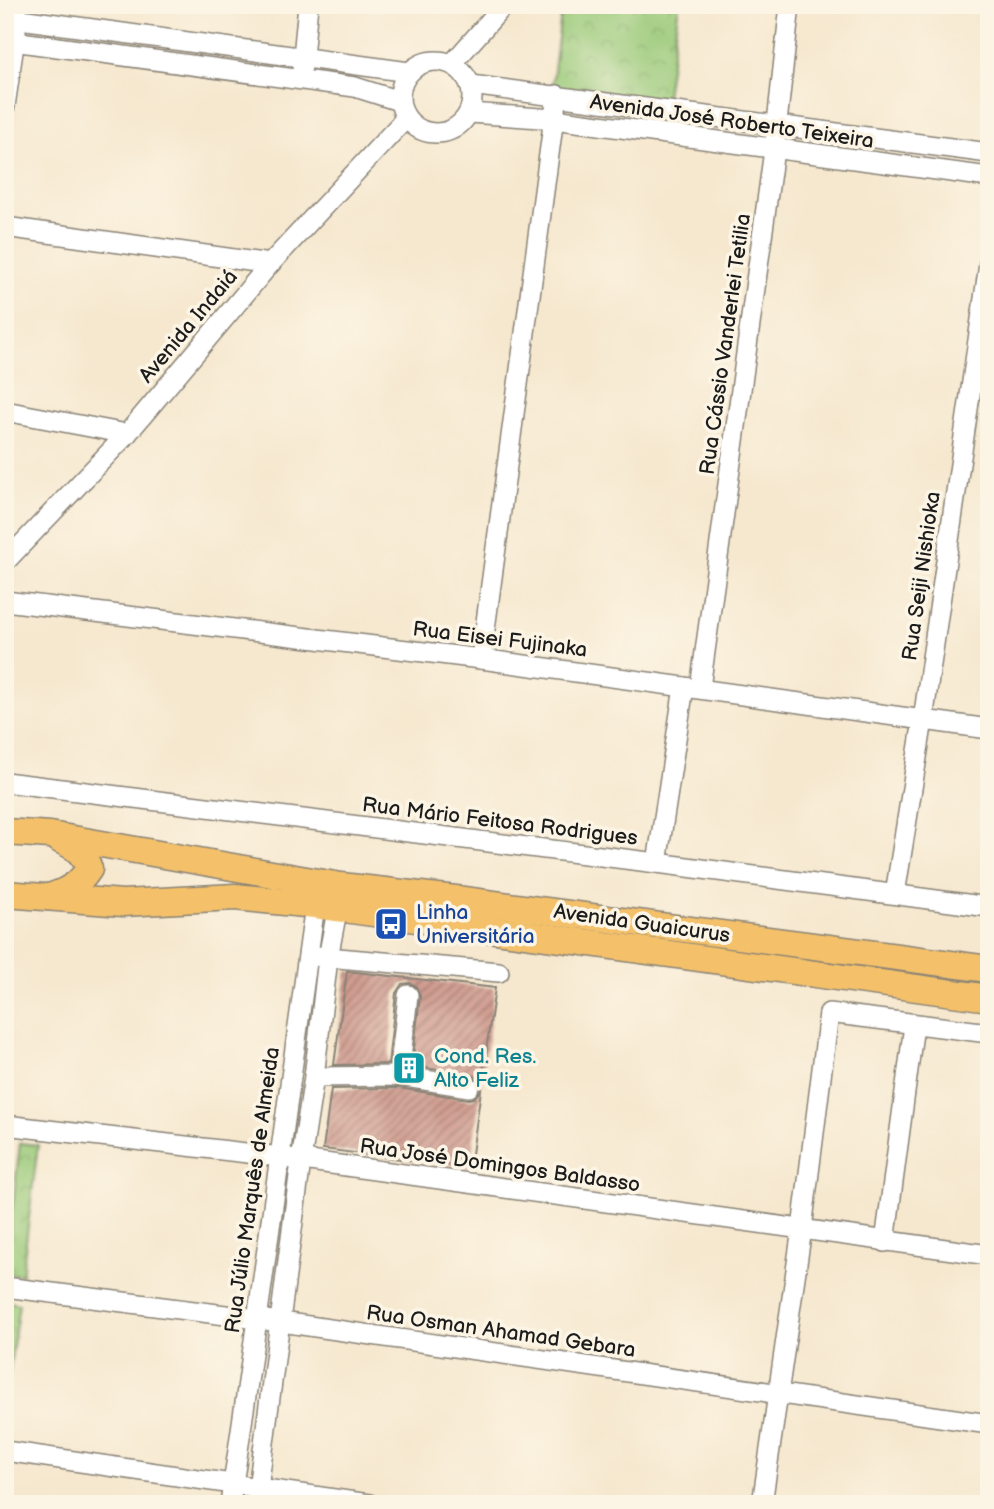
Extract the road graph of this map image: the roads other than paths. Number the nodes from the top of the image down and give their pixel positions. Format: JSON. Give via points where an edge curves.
{"nodes":[{"id":1,"x":308,"y":5,"type":"edge"},
{"id":2,"x":504,"y":5,"type":"edge"},
{"id":3,"x":790,"y":5,"type":"edge"},
{"id":4,"x":14,"y":14,"type":"edge"},
{"id":5,"x":10,"y":41,"type":"edge"},
{"id":6,"x":303,"y":57,"type":"junction"},
{"id":7,"x":452,"y":64,"type":"junction"},
{"id":8,"x":409,"y":72,"type":"junction"},
{"id":9,"x":300,"y":79,"type":"junction"},
{"id":10,"x":471,"y":85,"type":"junction"},
{"id":11,"x":557,"y":95,"type":"junction"},
{"id":12,"x":5,"y":106,"type":"edge"},
{"id":13,"x":402,"y":109,"type":"junction"},
{"id":14,"x":470,"y":113,"type":"junction"},
{"id":15,"x":554,"y":119,"type":"junction"},
{"id":16,"x":776,"y":125,"type":"junction"},
{"id":17,"x":774,"y":150,"type":"junction"},
{"id":18,"x":989,"y":153,"type":"edge"},
{"id":19,"x":989,"y":177,"type":"edge"},
{"id":20,"x":5,"y":227,"type":"edge"},
{"id":21,"x":270,"y":264,"type":"junction"},
{"id":22,"x":989,"y":264,"type":"edge"},
{"id":23,"x":5,"y":411,"type":"edge"},
{"id":24,"x":127,"y":434,"type":"junction"},
{"id":25,"x":5,"y":562,"type":"edge"},
{"id":26,"x":5,"y":601,"type":"edge"},
{"id":27,"x":481,"y":659,"type":"junction"},
{"id":28,"x":692,"y":687,"type":"junction"},
{"id":29,"x":923,"y":720,"type":"junction"},
{"id":30,"x":989,"y":729,"type":"edge"},
{"id":31,"x":5,"y":782,"type":"edge"},
{"id":32,"x":5,"y":832,"type":"edge"},
{"id":33,"x":50,"y":835,"type":"junction"},
{"id":34,"x":657,"y":863,"type":"junction"},
{"id":35,"x":5,"y":894,"type":"edge"},
{"id":36,"x":895,"y":894,"type":"junction"},
{"id":37,"x":328,"y":896,"type":"junction"},
{"id":38,"x":47,"y":898,"type":"junction"},
{"id":39,"x":989,"y":907,"type":"edge"},
{"id":40,"x":308,"y":955,"type":"junction"},
{"id":41,"x":328,"y":958,"type":"junction"},
{"id":42,"x":989,"y":969,"type":"edge"},
{"id":43,"x":499,"y":972,"type":"dead end"},
{"id":44,"x":408,"y":995,"type":"dead end"},
{"id":45,"x":989,"y":998,"type":"edge"},
{"id":46,"x":914,"y":1025,"type":"junction"},
{"id":47,"x":989,"y":1033,"type":"edge"},
{"id":48,"x":399,"y":1076,"type":"junction"},
{"id":49,"x":314,"y":1077,"type":"junction"},
{"id":50,"x":469,"y":1087,"type":"dead end"},
{"id":51,"x":5,"y":1125,"type":"edge"},
{"id":52,"x":291,"y":1159,"type":"junction"},
{"id":53,"x":802,"y":1229,"type":"junction"},
{"id":54,"x":885,"y":1242,"type":"junction"},
{"id":55,"x":989,"y":1255,"type":"edge"},
{"id":56,"x":5,"y":1287,"type":"edge"},
{"id":57,"x":256,"y":1318,"type":"junction"},
{"id":58,"x":281,"y":1322,"type":"junction"},
{"id":59,"x":777,"y":1395,"type":"junction"},
{"id":60,"x":989,"y":1424,"type":"edge"},
{"id":61,"x":5,"y":1451,"type":"edge"},
{"id":62,"x":233,"y":1484,"type":"junction"},
{"id":63,"x":257,"y":1497,"type":"edge"},
{"id":64,"x":230,"y":1504,"type":"edge"},
{"id":65,"x":369,"y":1504,"type":"edge"},
{"id":66,"x":762,"y":1504,"type":"edge"}],
"edges":[{"from":1,"to":6,"type":"street"},
{"from":2,"to":7,"type":"street"},
{"from":3,"to":16,"type":"street","name":"Rua Cássio Vanderlei Tetilia"},
{"from":4,"to":5,"type":"street"},
{"from":4,"to":6,"type":"street"},
{"from":5,"to":9,"type":"street"},
{"from":5,"to":12,"type":"street"},
{"from":6,"to":8,"type":"street"},
{"from":6,"to":9,"type":"street"},
{"from":7,"to":8,"type":"street","via":[[429,62]]},
{"from":7,"to":10,"type":"street"},
{"from":8,"to":13,"type":"street","via":[[401,85]]},
{"from":9,"to":13,"type":"street","via":[[355,87]]},
{"from":10,"to":11,"type":"street","name":"Avenida José Roberto Teixeira"},
{"from":10,"to":14,"type":"street"},
{"from":11,"to":15,"type":"street"},
{"from":11,"to":16,"type":"street","name":"Avenida José Roberto Teixeira"},
{"from":13,"to":14,"type":"street","via":[[423,132],[433,134],[455,129]]},
{"from":13,"to":21,"type":"street","name":"Avenida Indaiá"},
{"from":14,"to":15,"type":"street","name":"Avenida José Roberto Teixeira"},
{"from":15,"to":17,"type":"street","name":"Avenida José Roberto Teixeira"},
{"from":15,"to":27,"type":"street"},
{"from":16,"to":17,"type":"street","name":"Rua Cássio Vanderlei Tetilia"},
{"from":16,"to":18,"type":"street","name":"Avenida José Roberto Teixeira"},
{"from":17,"to":19,"type":"street","name":"Avenida José Roberto Teixeira"},
{"from":17,"to":28,"type":"street","name":"Rua Cássio Vanderlei Tetilia"},
{"from":20,"to":21,"type":"street"},
{"from":21,"to":24,"type":"street","name":"Avenida Indaiá"},
{"from":22,"to":29,"type":"street","name":"Rua Seiji Nishioka"},
{"from":23,"to":24,"type":"street"},
{"from":24,"to":25,"type":"street","name":"Avenida Indaiá"},
{"from":26,"to":27,"type":"street","name":"Rua Eisei Fujinaka"},
{"from":27,"to":28,"type":"street","name":"Rua Eisei Fujinaka"},
{"from":28,"to":29,"type":"street","name":"Rua Eisei Fujinaka"},
{"from":28,"to":34,"type":"street","name":"Rua Cássio Vanderlei Tetilia"},
{"from":29,"to":30,"type":"street","name":"Rua Eisei Fujinaka"},
{"from":29,"to":36,"type":"street","name":"Rua Seiji Nishioka"},
{"from":31,"to":34,"type":"street","name":"Rua Mário Feitosa Rodrigues"},
{"from":32,"to":33,"type":"main road","name":"Avenida Guaicurus"},
{"from":33,"to":37,"type":"main road","name":"Avenida Guaicurus"},
{"from":33,"to":38,"type":"main road","via":[[75,846],[89,869],[70,890]]},
{"from":34,"to":36,"type":"street","name":"Rua Mário Feitosa Rodrigues"},
{"from":35,"to":38,"type":"main road","name":"Avenida Guaicurus"},
{"from":36,"to":39,"type":"street","name":"Rua Mário Feitosa Rodrigues"},
{"from":37,"to":38,"type":"main road","name":"Avenida Guaicurus","via":[[123,903]]},
{"from":37,"to":40,"type":"street","name":"Rua Júlio Marquês de Almeida"},
{"from":37,"to":41,"type":"street","name":"Rua Júlio Marquês de Almeida"},
{"from":37,"to":42,"type":"main road","name":"Avenida Guaicurus","via":[[456,899]]},
{"from":37,"to":45,"type":"main road","name":"Avenida Guaicurus"},
{"from":40,"to":41,"type":"street"},
{"from":40,"to":52,"type":"street","name":"Rua Júlio Marquês de Almeida"},
{"from":41,"to":43,"type":"street"},
{"from":41,"to":49,"type":"street","name":"Rua Júlio Marquês de Almeida"},
{"from":44,"to":48,"type":"street"},
{"from":46,"to":47,"type":"street"},
{"from":46,"to":53,"type":"street","via":[[829,1013]]},
{"from":46,"to":54,"type":"street"},
{"from":48,"to":49,"type":"street"},
{"from":48,"to":50,"type":"street"},
{"from":49,"to":52,"type":"street","name":"Rua Júlio Marquês de Almeida"},
{"from":51,"to":52,"type":"street","name":"Rua José Domingos Baldasso"},
{"from":52,"to":53,"type":"street","name":"Rua José Domingos Baldasso"},
{"from":52,"to":57,"type":"street","name":"Rua Júlio Marquês de Almeida"},
{"from":52,"to":58,"type":"street","name":"Rua Júlio Marquês de Almeida"},
{"from":53,"to":54,"type":"street","name":"Rua José Domingos Baldasso"},
{"from":53,"to":59,"type":"street"},
{"from":54,"to":55,"type":"street","name":"Rua José Domingos Baldasso"},
{"from":56,"to":57,"type":"street","name":"Rua Osman Ahamad Gebara"},
{"from":57,"to":58,"type":"street","name":"Rua Osman Ahamad Gebara"},
{"from":57,"to":62,"type":"street","name":"Rua Júlio Marquês de Almeida"},
{"from":58,"to":59,"type":"street","name":"Rua Osman Ahamad Gebara"},
{"from":58,"to":63,"type":"street","name":"Rua Júlio Marquês de Almeida"},
{"from":59,"to":60,"type":"street","name":"Rua Osman Ahamad Gebara"},
{"from":59,"to":66,"type":"street"},
{"from":61,"to":62,"type":"street"},
{"from":62,"to":63,"type":"street"},
{"from":62,"to":64,"type":"street","name":"Rua Júlio Marquês de Almeida"},
{"from":63,"to":65,"type":"street"}]}
